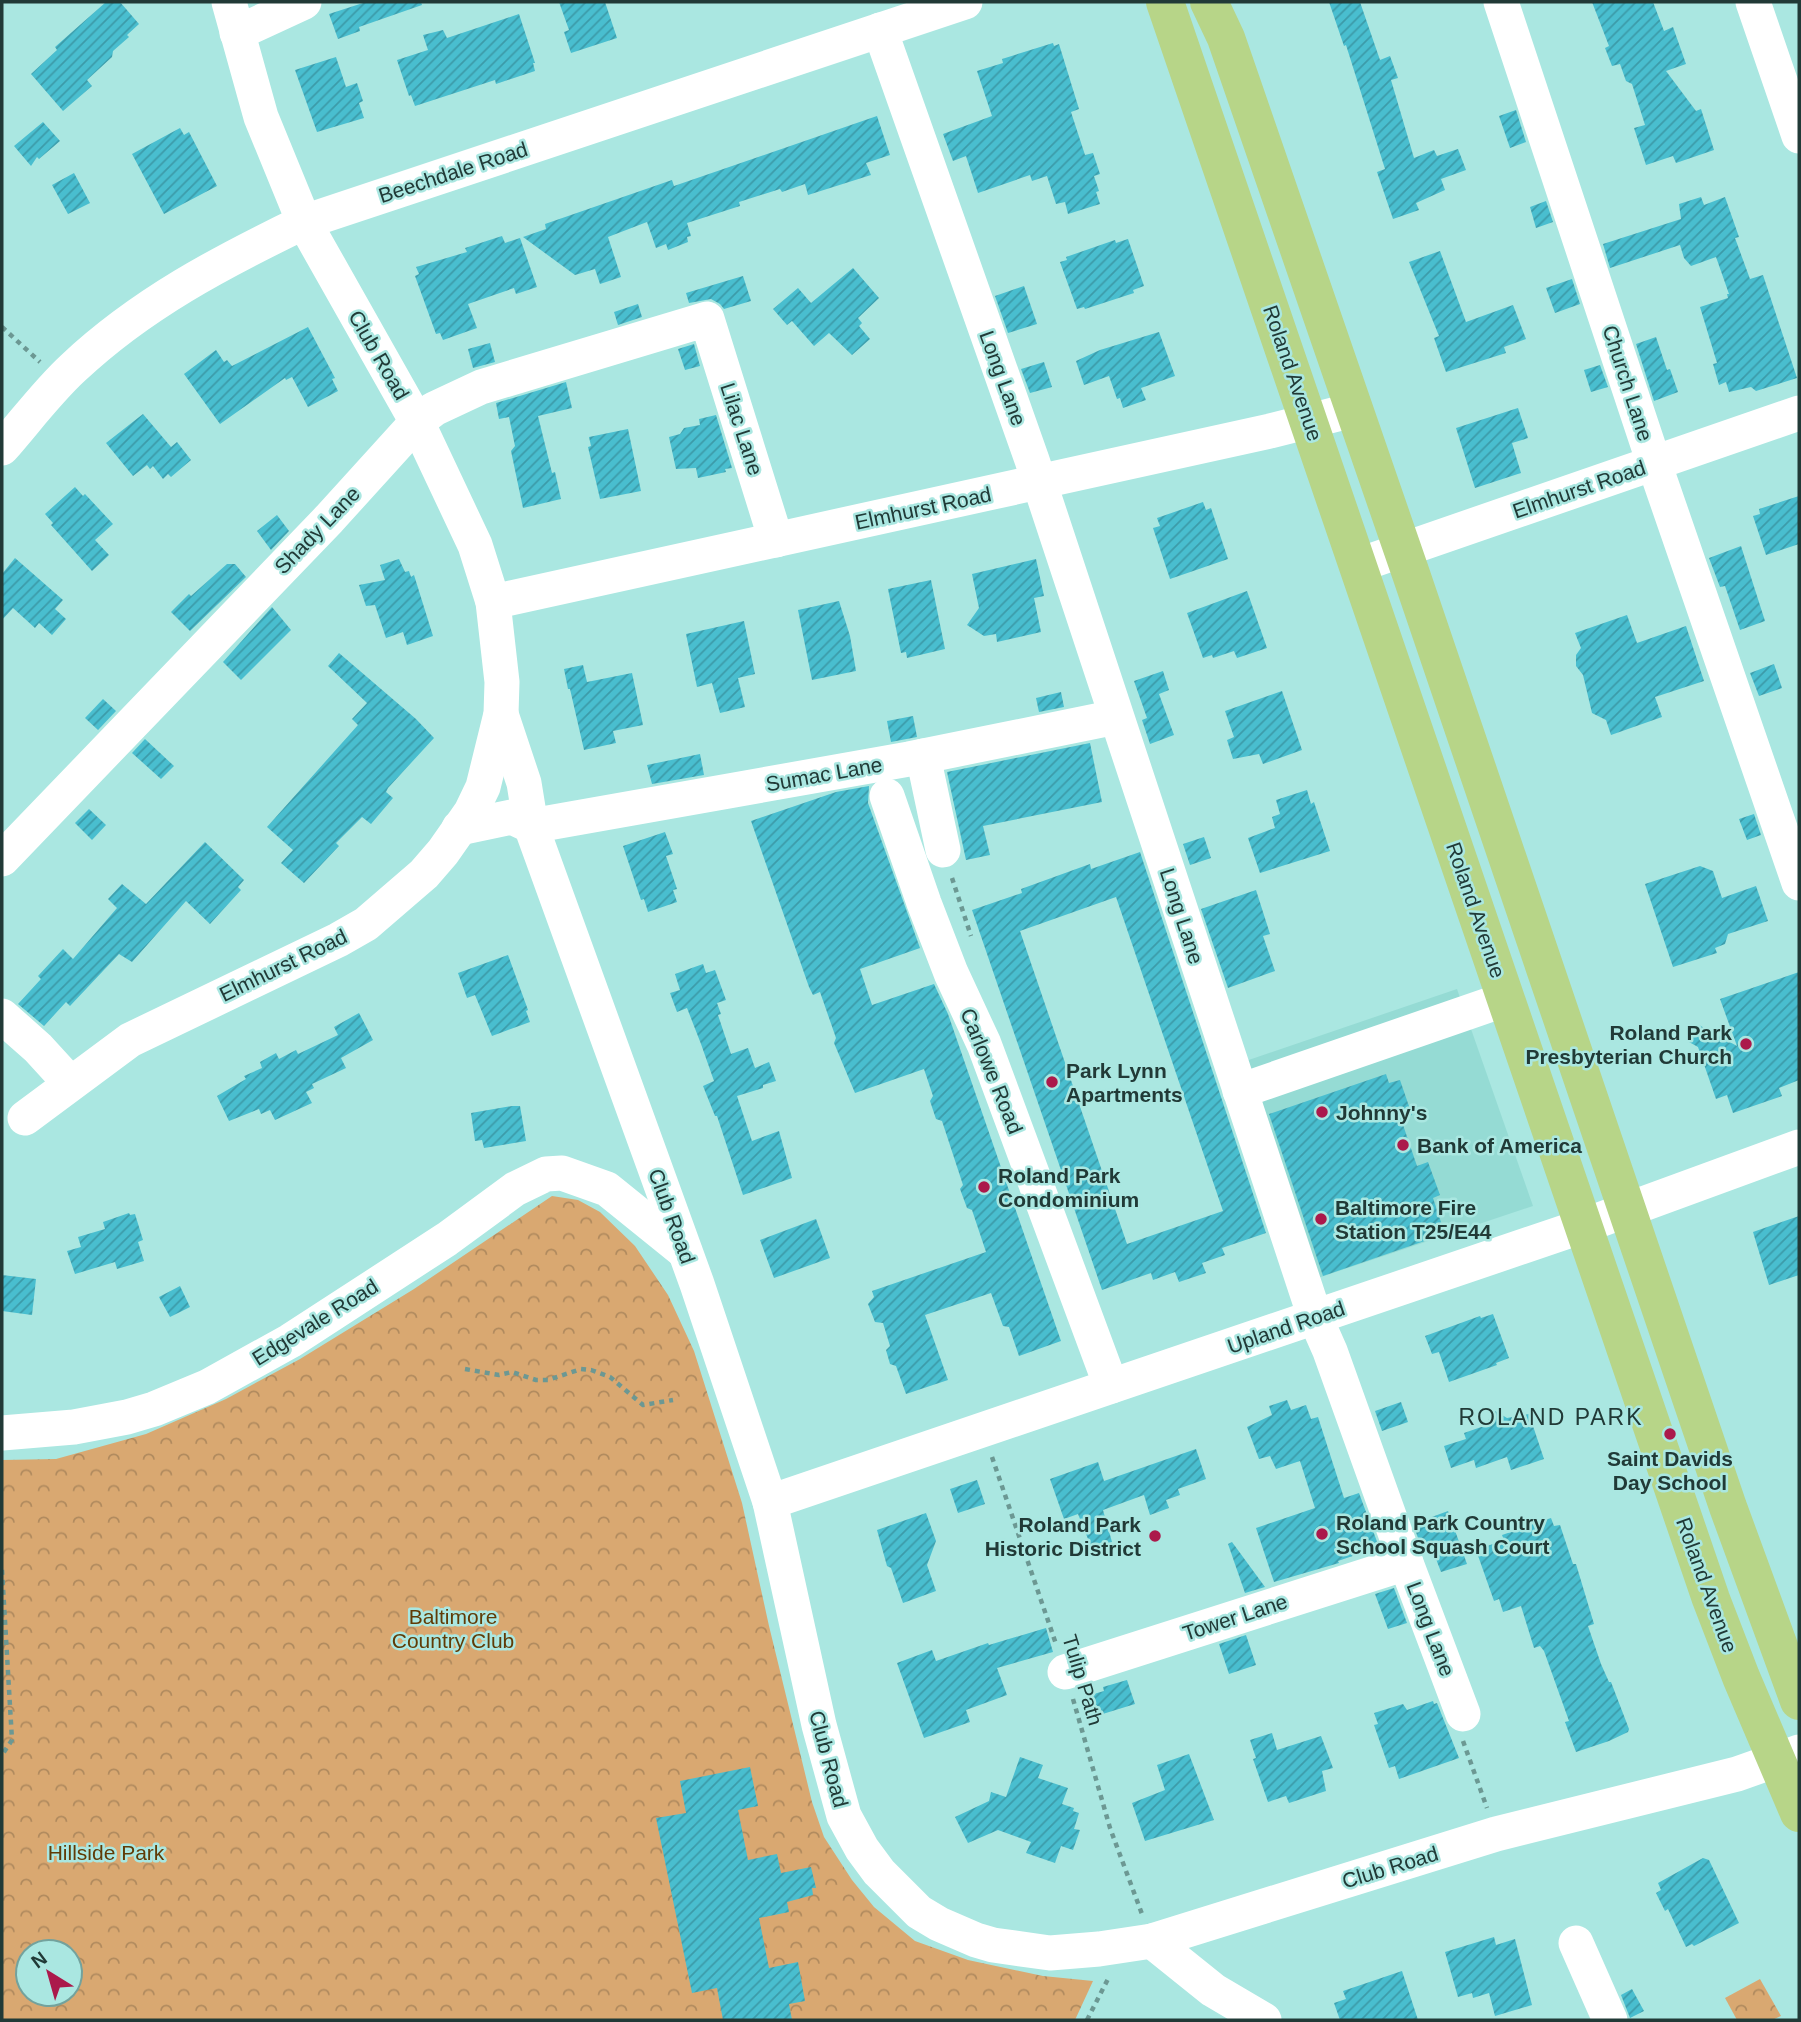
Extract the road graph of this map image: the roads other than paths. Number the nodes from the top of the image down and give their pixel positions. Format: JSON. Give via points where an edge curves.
{"nodes":[{"id":1,"x":304,"y":2,"type":"edge"},
{"id":2,"x":965,"y":2,"type":"edge"},
{"id":3,"x":1165,"y":2,"type":"edge"},
{"id":4,"x":1209,"y":2,"type":"edge"},
{"id":5,"x":1501,"y":2,"type":"edge"},
{"id":6,"x":1753,"y":2,"type":"edge"},
{"id":7,"x":233,"y":18,"type":"edge"},
{"id":8,"x":880,"y":30,"type":"junction"},
{"id":9,"x":1799,"y":136,"type":"edge"},
{"id":10,"x":304,"y":222,"type":"junction"},
{"id":11,"x":707,"y":319,"type":"joint"},
{"id":12,"x":1353,"y":410,"type":"junction"},
{"id":13,"x":1799,"y":413,"type":"edge"},
{"id":14,"x":417,"y":422,"type":"junction"},
{"id":15,"x":1309,"y":422,"type":"junction"},
{"id":16,"x":2,"y":448,"type":"edge"},
{"id":17,"x":1654,"y":463,"type":"junction"},
{"id":18,"x":1038,"y":482,"type":"junction"},
{"id":19,"x":776,"y":540,"type":"junction"},
{"id":20,"x":1403,"y":549,"type":"junction"},
{"id":21,"x":1359,"y":565,"type":"junction"},
{"id":22,"x":493,"y":602,"type":"junction"},
{"id":23,"x":501,"y":714,"type":"junction"},
{"id":24,"x":1116,"y":717,"type":"junction"},
{"id":25,"x":923,"y":757,"type":"junction"},
{"id":26,"x":887,"y":796,"type":"dead end"},
{"id":27,"x":531,"y":826,"type":"junction"},
{"id":28,"x":459,"y":828,"type":"junction"},
{"id":29,"x":943,"y":850,"type":"road end"},
{"id":30,"x":2,"y":859,"type":"edge"},
{"id":31,"x":1799,"y":883,"type":"edge"},
{"id":32,"x":1506,"y":999,"type":"junction"},
{"id":33,"x":2,"y":1016,"type":"edge"},
{"id":34,"x":70,"y":1083,"type":"junction"},
{"id":35,"x":1240,"y":1091,"type":"junction"},
{"id":36,"x":25,"y":1118,"type":"dead end"},
{"id":37,"x":1799,"y":1147,"type":"edge"},
{"id":38,"x":652,"y":1161,"type":"junction"},
{"id":39,"x":607,"y":1189,"type":"junction"},
{"id":40,"x":1627,"y":1210,"type":"junction"},
{"id":41,"x":1583,"y":1226,"type":"junction"},
{"id":42,"x":685,"y":1252,"type":"junction"},
{"id":43,"x":1315,"y":1317,"type":"junction"},
{"id":44,"x":1111,"y":1386,"type":"junction"},
{"id":45,"x":2,"y":1433,"type":"edge"},
{"id":46,"x":770,"y":1502,"type":"junction"},
{"id":47,"x":1406,"y":1563,"type":"junction"},
{"id":48,"x":1065,"y":1672,"type":"road end"},
{"id":49,"x":1799,"y":1701,"type":"edge"},
{"id":50,"x":1463,"y":1714,"type":"road end"},
{"id":51,"x":1787,"y":1757,"type":"edge"},
{"id":52,"x":1799,"y":1813,"type":"edge"},
{"id":53,"x":1148,"y":1929,"type":"junction"},
{"id":54,"x":1576,"y":1943,"type":"dead end"},
{"id":55,"x":1264,"y":2020,"type":"edge"},
{"id":56,"x":1610,"y":2020,"type":"edge"}],
"edges":[{"from":1,"to":7,"type":"street"},
{"from":2,"to":8,"type":"street","name":"Beechdale Road"},
{"from":3,"to":15,"type":"main road","name":"Roland Avenue"},
{"from":4,"to":12,"type":"main road","via":[[1226,38]]},
{"from":5,"to":17,"type":"street","name":"Church Lane"},
{"from":6,"to":9,"type":"street"},
{"from":7,"to":10,"type":"street","name":"Club Road","via":[[261,117]]},
{"from":8,"to":10,"type":"street","name":"Beechdale Road"},
{"from":8,"to":18,"type":"street","name":"Long Lane"},
{"from":10,"to":14,"type":"street","name":"Club Road"},
{"from":10,"to":16,"type":"street","name":"Beechdale Road","via":[[147,307],[73,368]]},
{"from":11,"to":14,"type":"street","name":"Shady Lane","via":[[481,387]]},
{"from":11,"to":19,"type":"street","name":"Lilac Lane"},
{"from":12,"to":15,"type":"street","name":"Elmhurst Road"},
{"from":12,"to":20,"type":"main road"},
{"from":13,"to":17,"type":"street","name":"Elmhurst Road"},
{"from":14,"to":22,"type":"street","name":"Club Road","via":[[475,545]]},
{"from":14,"to":30,"type":"street","name":"Shady Lane"},
{"from":15,"to":18,"type":"street","name":"Elmhurst Road"},
{"from":15,"to":21,"type":"main road","name":"Roland Avenue"},
{"from":17,"to":20,"type":"street","name":"Elmhurst Road"},
{"from":17,"to":31,"type":"street","name":"Church Lane"},
{"from":18,"to":19,"type":"street","name":"Elmhurst Road"},
{"from":18,"to":24,"type":"street","name":"Long Lane"},
{"from":19,"to":22,"type":"street","name":"Elmhurst Road"},
{"from":20,"to":21,"type":"street","name":"Elmhurst Road"},
{"from":20,"to":40,"type":"main road"},
{"from":21,"to":32,"type":"main road","name":"Roland Avenue"},
{"from":22,"to":23,"type":"street","name":"Club Road"},
{"from":23,"to":27,"type":"street","name":"Club Road","via":[[524,783]]},
{"from":23,"to":28,"type":"street","name":"Club Road","via":[[483,787]]},
{"from":24,"to":25,"type":"street","name":"Sumac Lane"},
{"from":24,"to":35,"type":"street","name":"Long Lane"},
{"from":25,"to":27,"type":"street","name":"Sumac Lane"},
{"from":25,"to":29,"type":"street"},
{"from":26,"to":44,"type":"street","name":"Carlowe Road"},
{"from":27,"to":28,"type":"street","via":[[512,817]]},
{"from":27,"to":38,"type":"street","name":"Club Road"},
{"from":28,"to":34,"type":"street","name":"Elmhurst Road","via":[[424,874],[366,924],[130,1040]]},
{"from":32,"to":35,"type":"street"},
{"from":32,"to":41,"type":"main road","name":"Roland Avenue"},
{"from":33,"to":34,"type":"street"},
{"from":34,"to":36,"type":"street","name":"Elmhurst Road"},
{"from":35,"to":43,"type":"street","name":"Long Lane"},
{"from":37,"to":40,"type":"street","name":"Upland Road"},
{"from":38,"to":39,"type":"street","via":[[634,1179]]},
{"from":38,"to":42,"type":"street","name":"Club Road"},
{"from":39,"to":42,"type":"street","name":"Edgevale Road"},
{"from":39,"to":45,"type":"street","name":"Edgevale Road","via":[[562,1173],[546,1174],[515,1189],[290,1341],[207,1387],[127,1417]]},
{"from":40,"to":41,"type":"street","name":"Upland Road"},
{"from":40,"to":49,"type":"main road"},
{"from":41,"to":43,"type":"street","name":"Upland Road"},
{"from":41,"to":51,"type":"main road","name":"Roland Avenue","via":[[1711,1599]]},
{"from":42,"to":46,"type":"street","name":"Club Road"},
{"from":43,"to":44,"type":"street","name":"Upland Road"},
{"from":43,"to":47,"type":"street","name":"Long Lane"},
{"from":44,"to":46,"type":"street","name":"Upland Road"},
{"from":46,"to":53,"type":"street","name":"Club Road","via":[[844,1816],[879,1872],[919,1912],[993,1945],[1050,1953],[1099,1949]]},
{"from":47,"to":48,"type":"street","name":"Tower Lane"},
{"from":47,"to":50,"type":"street","name":"Long Lane"},
{"from":51,"to":52,"type":"main road","name":"Roland Avenue"},
{"from":51,"to":53,"type":"street","name":"Club Road"},
{"from":53,"to":55,"type":"street","via":[[1213,1990]]},
{"from":54,"to":56,"type":"street"}]}
